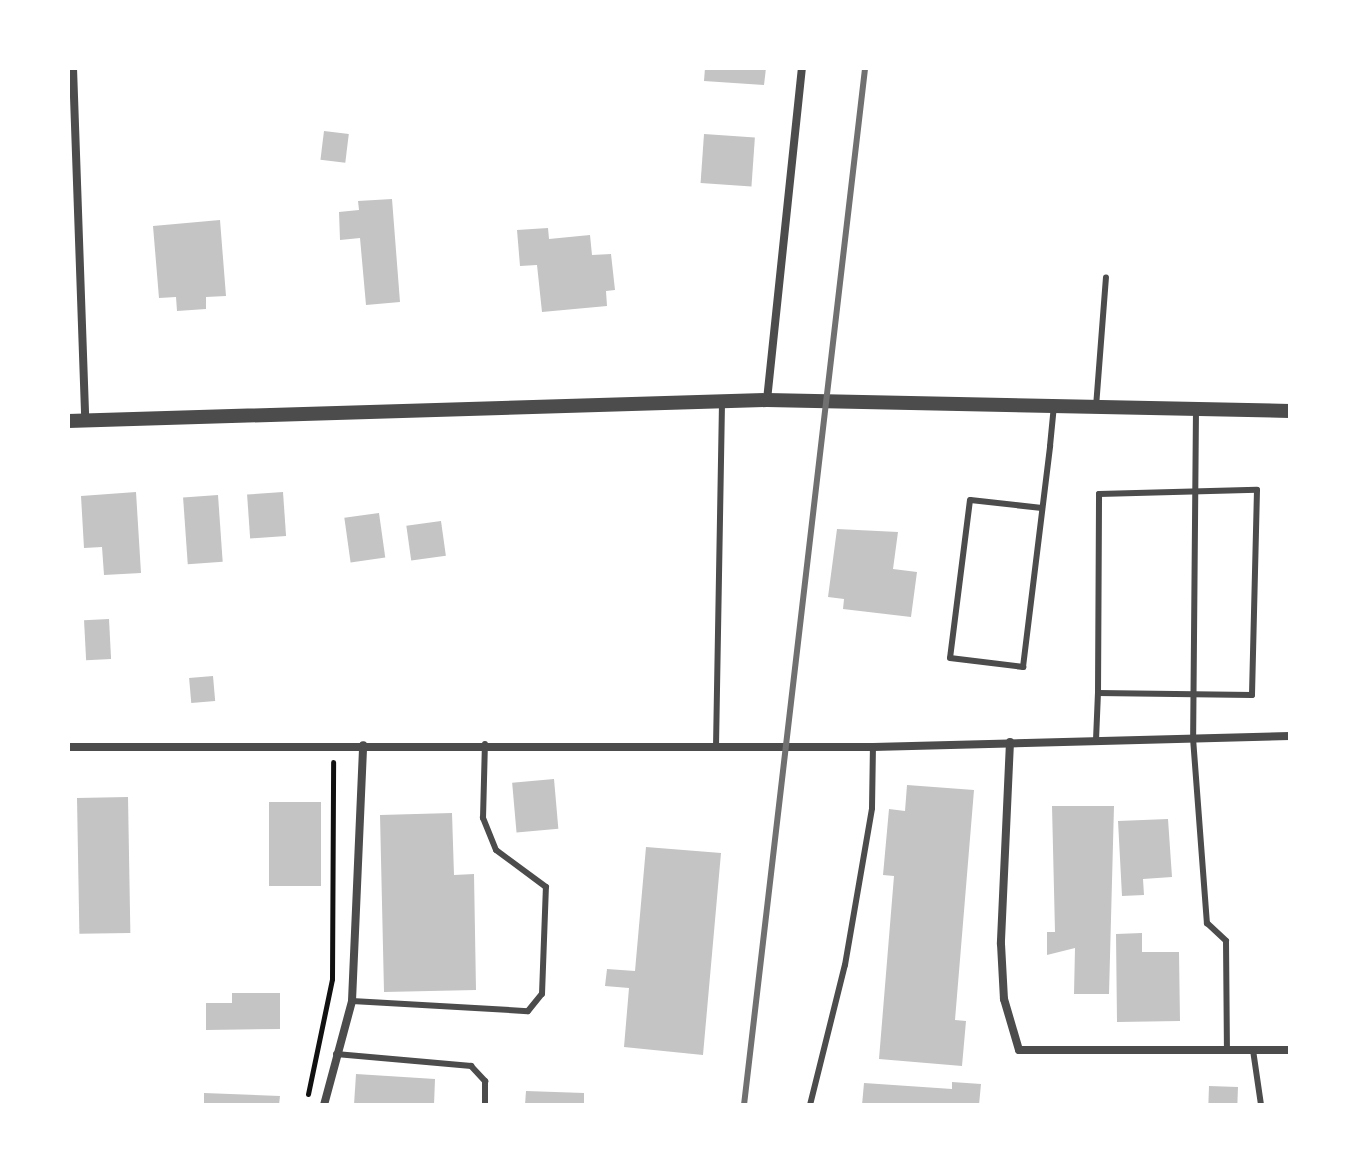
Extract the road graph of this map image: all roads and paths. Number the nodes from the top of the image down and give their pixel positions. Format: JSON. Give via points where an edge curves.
{"nodes":[{"id":1,"x":73,"y":68,"type":"edge"},
{"id":2,"x":802,"y":68,"type":"edge"},
{"id":3,"x":1106,"y":277,"type":"dead end"},
{"id":4,"x":767,"y":400,"type":"junction"},
{"id":5,"x":722,"y":401,"type":"junction"},
{"id":6,"x":1054,"y":405,"type":"junction"},
{"id":7,"x":1096,"y":407,"type":"junction"},
{"id":8,"x":1196,"y":409,"type":"junction"},
{"id":9,"x":1290,"y":411,"type":"edge"},
{"id":10,"x":85,"y":420,"type":"junction"},
{"id":11,"x":68,"y":421,"type":"edge"},
{"id":12,"x":1195,"y":489,"type":"junction"},
{"id":13,"x":1042,"y":508,"type":"junction"},
{"id":14,"x":1098,"y":693,"type":"junction"},
{"id":15,"x":1193,"y":696,"type":"junction"},
{"id":16,"x":1290,"y":736,"type":"edge"},
{"id":17,"x":1193,"y":738,"type":"junction"},
{"id":18,"x":1096,"y":740,"type":"junction"},
{"id":19,"x":1010,"y":742,"type":"junction"},
{"id":20,"x":485,"y":744,"type":"junction"},
{"id":21,"x":333,"y":745,"type":"junction"},
{"id":22,"x":363,"y":745,"type":"junction"},
{"id":23,"x":68,"y":747,"type":"edge"},
{"id":24,"x":716,"y":747,"type":"junction"},
{"id":25,"x":873,"y":747,"type":"junction"},
{"id":26,"x":352,"y":1001,"type":"junction"},
{"id":27,"x":1227,"y":1049,"type":"junction"},
{"id":28,"x":1253,"y":1050,"type":"junction"},
{"id":29,"x":1290,"y":1050,"type":"edge"},
{"id":30,"x":336,"y":1054,"type":"junction"},
{"id":31,"x":306,"y":1105,"type":"edge"},
{"id":32,"x":324,"y":1105,"type":"edge"},
{"id":33,"x":485,"y":1105,"type":"edge"},
{"id":34,"x":810,"y":1105,"type":"edge"},
{"id":35,"x":1261,"y":1105,"type":"edge"}],
"edges":[{"from":1,"to":10,"type":"street"},
{"from":2,"to":4,"type":"street"},
{"from":3,"to":7,"type":"lane"},
{"from":4,"to":5,"type":"street"},
{"from":4,"to":6,"type":"street"},
{"from":5,"to":10,"type":"street"},
{"from":5,"to":24,"type":"lane"},
{"from":6,"to":7,"type":"street"},
{"from":6,"to":13,"type":"lane"},
{"from":7,"to":8,"type":"street"},
{"from":8,"to":9,"type":"street"},
{"from":8,"to":12,"type":"lane"},
{"from":10,"to":11,"type":"street"},
{"from":12,"to":14,"type":"lane","via":[[1099,494]]},
{"from":12,"to":15,"type":"lane"},
{"from":12,"to":15,"type":"lane","via":[[1257,490],[1252,695]]},
{"from":13,"to":13,"type":"lane","via":[[1023,667],[950,658],[970,500]]},
{"from":14,"to":15,"type":"lane"},
{"from":14,"to":18,"type":"lane"},
{"from":15,"to":17,"type":"lane"},
{"from":16,"to":17,"type":"street"},
{"from":17,"to":18,"type":"street"},
{"from":17,"to":27,"type":"lane","via":[[1207,923],[1226,941]]},
{"from":18,"to":19,"type":"street"},
{"from":19,"to":25,"type":"street"},
{"from":19,"to":27,"type":"street","via":[[1001,944],[1004,999],[1019,1050]]},
{"from":20,"to":22,"type":"street"},
{"from":20,"to":24,"type":"street"},
{"from":20,"to":26,"type":"lane","via":[[483,818],[496,850],[546,887],[542,994],[528,1011]]},
{"from":21,"to":22,"type":"street"},
{"from":21,"to":23,"type":"street"},
{"from":21,"to":31,"type":"path","via":[[332,979]]},
{"from":22,"to":26,"type":"street"},
{"from":24,"to":25,"type":"street"},
{"from":25,"to":34,"type":"lane","via":[[872,808],[847,951]]},
{"from":26,"to":30,"type":"street"},
{"from":27,"to":28,"type":"street"},
{"from":28,"to":29,"type":"street"},
{"from":28,"to":35,"type":"lane"},
{"from":30,"to":32,"type":"street"},
{"from":30,"to":33,"type":"lane","via":[[471,1066],[485,1081]]}]}
